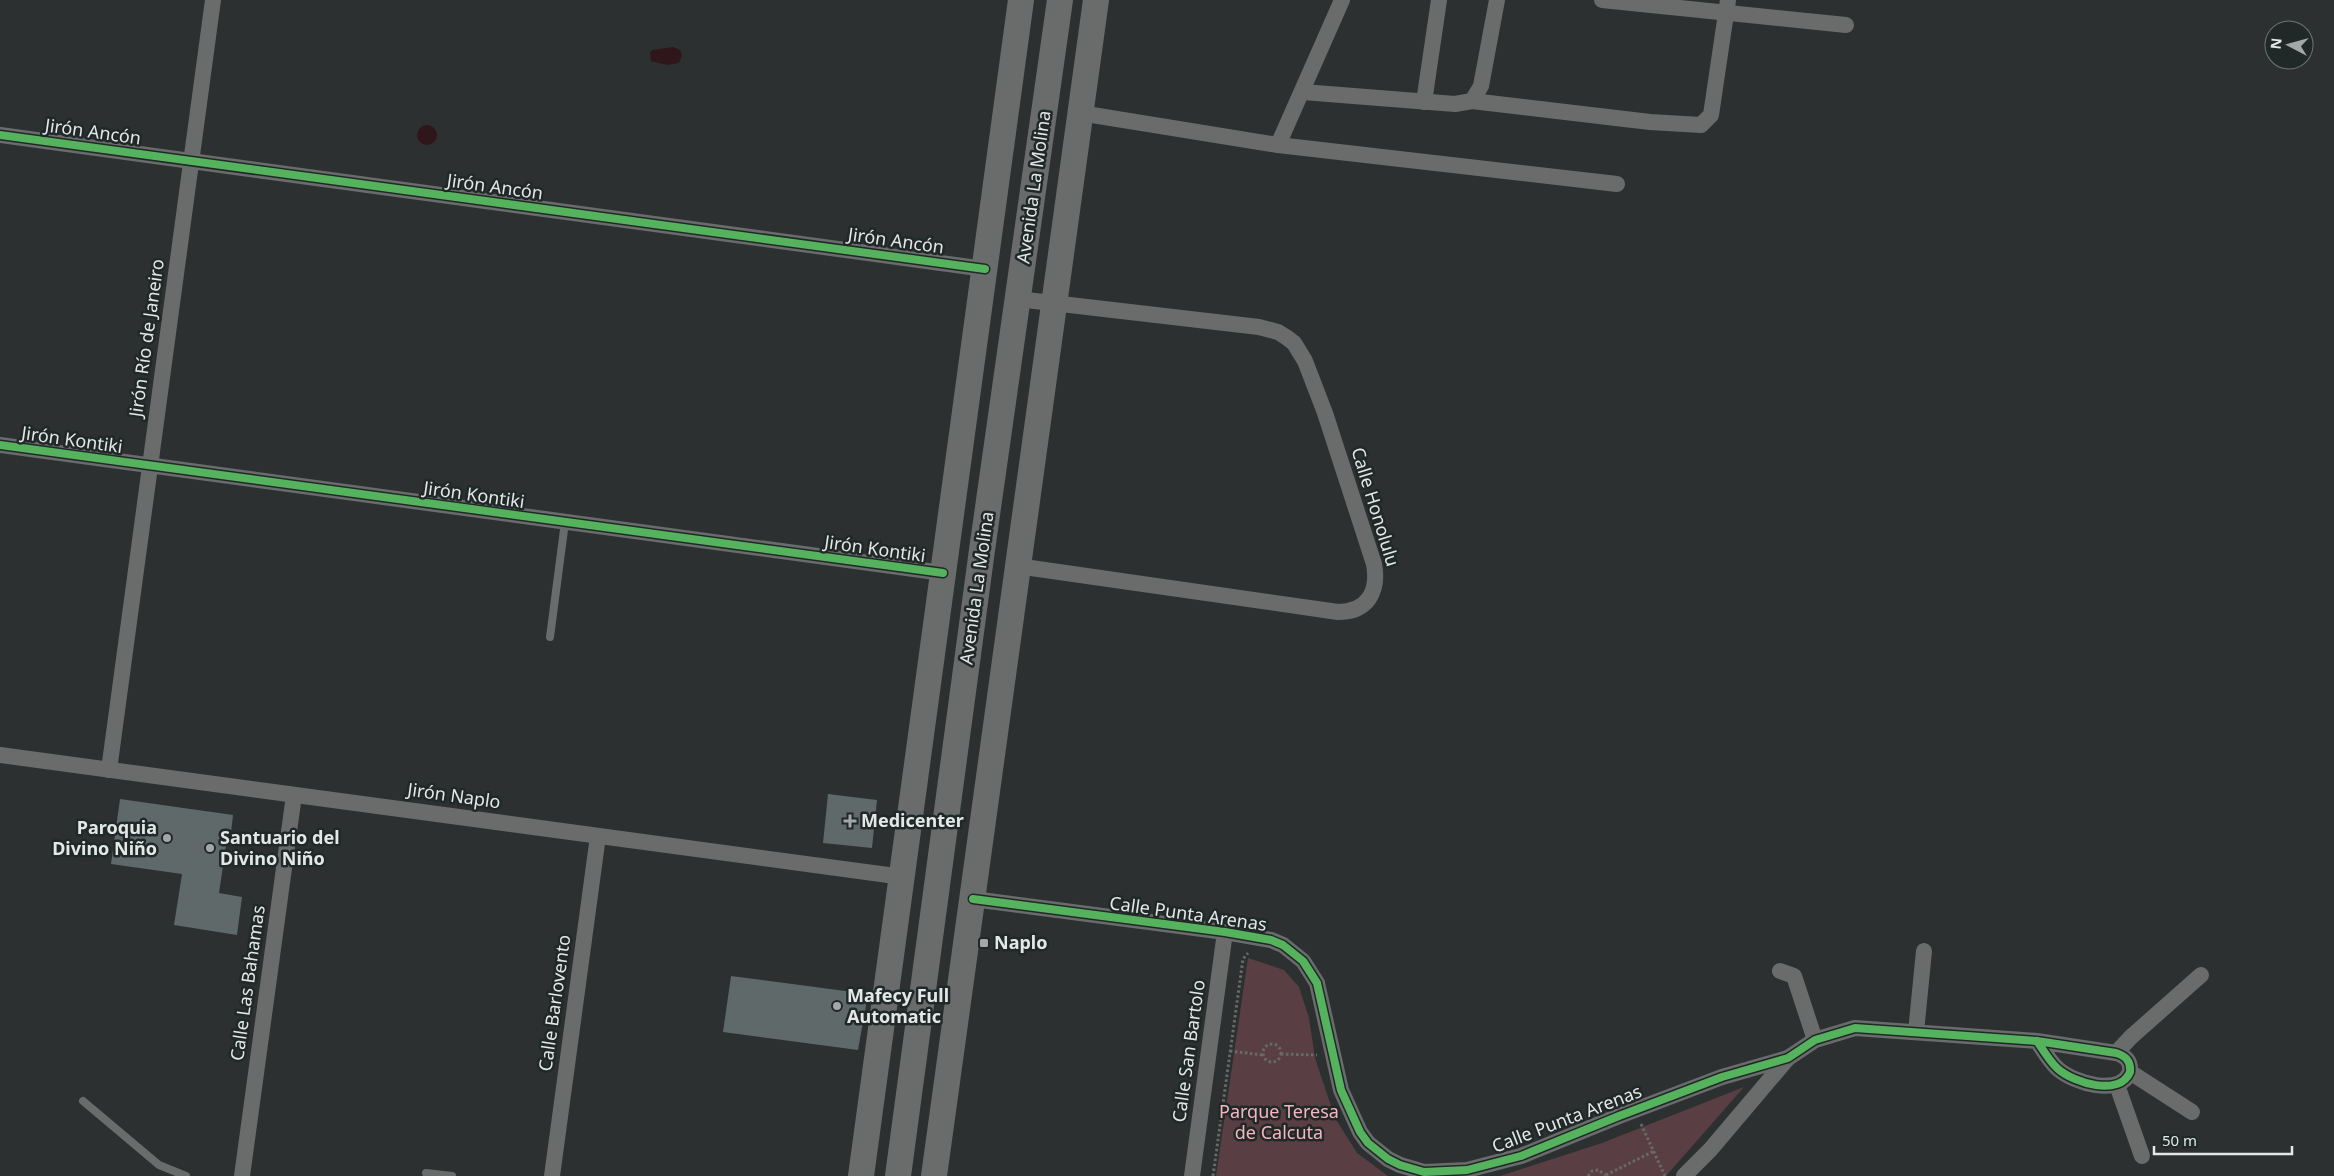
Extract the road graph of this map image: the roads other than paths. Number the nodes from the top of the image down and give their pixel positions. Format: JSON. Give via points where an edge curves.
{"nodes":[{"id":1,"x":213,"y":0,"type":"edge"},
{"id":2,"x":1021,"y":0,"type":"edge"},
{"id":3,"x":1060,"y":0,"type":"edge"},
{"id":4,"x":1096,"y":0,"type":"edge"},
{"id":5,"x":1342,"y":0,"type":"edge"},
{"id":6,"x":1439,"y":0,"type":"edge"},
{"id":7,"x":1497,"y":0,"type":"edge"},
{"id":8,"x":1609,"y":0,"type":"edge"},
{"id":9,"x":1728,"y":6,"type":"edge"},
{"id":10,"x":1846,"y":25,"type":"dead end"},
{"id":11,"x":1303,"y":92,"type":"junction"},
{"id":12,"x":1472,"y":101,"type":"junction"},
{"id":13,"x":1424,"y":102,"type":"junction"},
{"id":14,"x":1080,"y":113,"type":"junction"},
{"id":15,"x":0,"y":135,"type":"edge"},
{"id":16,"x":1278,"y":145,"type":"junction"},
{"id":17,"x":191,"y":161,"type":"junction"},
{"id":18,"x":1617,"y":184,"type":"dead end"},
{"id":19,"x":986,"y":269,"type":"junction"},
{"id":20,"x":1018,"y":299,"type":"junction"},
{"id":21,"x":1053,"y":303,"type":"junction"},
{"id":22,"x":0,"y":445,"type":"edge"},
{"id":23,"x":150,"y":466,"type":"junction"},
{"id":24,"x":565,"y":522,"type":"junction"},
{"id":25,"x":1017,"y":566,"type":"junction"},
{"id":26,"x":943,"y":573,"type":"junction"},
{"id":27,"x":550,"y":637,"type":"dead end"},
{"id":28,"x":0,"y":755,"type":"edge"},
{"id":29,"x":109,"y":770,"type":"junction"},
{"id":30,"x":294,"y":795,"type":"junction"},
{"id":31,"x":598,"y":836,"type":"junction"},
{"id":32,"x":902,"y":877,"type":"junction"},
{"id":33,"x":973,"y":899,"type":"junction"},
{"id":34,"x":1225,"y":932,"type":"junction"},
{"id":35,"x":1924,"y":951,"type":"dead end"},
{"id":36,"x":1780,"y":971,"type":"dead end"},
{"id":37,"x":2201,"y":975,"type":"dead end"},
{"id":38,"x":1916,"y":1032,"type":"junction"},
{"id":39,"x":1815,"y":1040,"type":"junction"},
{"id":40,"x":2037,"y":1041,"type":"junction"},
{"id":41,"x":2116,"y":1053,"type":"junction"},
{"id":42,"x":1788,"y":1058,"type":"junction"},
{"id":43,"x":2130,"y":1072,"type":"junction"},
{"id":44,"x":2117,"y":1085,"type":"junction"},
{"id":45,"x":83,"y":1101,"type":"dead end"},
{"id":46,"x":2192,"y":1112,"type":"dead end"},
{"id":47,"x":2142,"y":1156,"type":"dead end"},
{"id":48,"x":426,"y":1173,"type":"dead end"},
{"id":49,"x":186,"y":1176,"type":"edge"},
{"id":50,"x":242,"y":1176,"type":"edge"},
{"id":51,"x":452,"y":1176,"type":"edge"},
{"id":52,"x":552,"y":1176,"type":"edge"},
{"id":53,"x":861,"y":1176,"type":"edge"},
{"id":54,"x":898,"y":1176,"type":"edge"},
{"id":55,"x":934,"y":1176,"type":"edge"},
{"id":56,"x":1192,"y":1176,"type":"edge"},
{"id":57,"x":1684,"y":1176,"type":"edge"}],
"edges":[{"from":1,"to":17,"type":"street","name":"Jirón Río de Janeiro"},
{"from":2,"to":19,"type":"main road","name":"Avenida La Molina"},
{"from":3,"to":20,"type":"main road","name":"Avenida La Molina"},
{"from":4,"to":14,"type":"main road","name":"Avenida La Molina"},
{"from":5,"to":11,"type":"street"},
{"from":6,"to":13,"type":"street"},
{"from":7,"to":12,"type":"street","via":[[1481,86]]},
{"from":8,"to":9,"type":"street"},
{"from":9,"to":10,"type":"street"},
{"from":9,"to":12,"type":"street","via":[[1711,115],[1701,125]]},
{"from":11,"to":13,"type":"street"},
{"from":11,"to":16,"type":"street"},
{"from":12,"to":13,"type":"street","via":[[1456,104]]},
{"from":14,"to":16,"type":"street"},
{"from":14,"to":21,"type":"main road","name":"Avenida La Molina"},
{"from":15,"to":17,"type":"street","name":"Jirón Ancón"},
{"from":16,"to":18,"type":"street"},
{"from":17,"to":19,"type":"street","name":"Jirón Ancón"},
{"from":17,"to":23,"type":"street","name":"Jirón Río de Janeiro"},
{"from":19,"to":26,"type":"main road","name":"Avenida La Molina"},
{"from":20,"to":21,"type":"street","name":"Calle Honolulu"},
{"from":20,"to":54,"type":"main road","name":"Avenida La Molina"},
{"from":21,"to":25,"type":"main road","name":"Avenida La Molina"},
{"from":21,"to":25,"type":"street","name":"Calle Honolulu","via":[[1268,328],[1294,344],[1305,362],[1325,413],[1374,564],[1376,582],[1364,605],[1338,612]]},
{"from":22,"to":23,"type":"street","name":"Jirón Kontiki"},
{"from":23,"to":24,"type":"street","name":"Jirón Kontiki"},
{"from":23,"to":29,"type":"street","name":"Jirón Río de Janeiro"},
{"from":24,"to":26,"type":"street","name":"Jirón Kontiki"},
{"from":24,"to":27,"type":"lane"},
{"from":25,"to":33,"type":"main road","name":"Avenida La Molina"},
{"from":26,"to":32,"type":"main road","name":"Avenida La Molina"},
{"from":28,"to":29,"type":"street","name":"Jirón Naplo"},
{"from":29,"to":30,"type":"street","name":"Jirón Naplo"},
{"from":30,"to":31,"type":"street","name":"Jirón Naplo"},
{"from":30,"to":50,"type":"street","name":"Calle Las Bahamas"},
{"from":31,"to":32,"type":"street","name":"Jirón Naplo"},
{"from":31,"to":52,"type":"street","name":"Calle Barlovento"},
{"from":32,"to":53,"type":"main road","name":"Avenida La Molina"},
{"from":33,"to":34,"type":"street","name":"Calle Punta Arenas"},
{"from":33,"to":55,"type":"main road","name":"Avenida La Molina"},
{"from":34,"to":42,"type":"street","name":"Calle Punta Arenas","via":[[1271,940],[1304,961],[1317,983],[1340,1090],[1354,1122],[1378,1152],[1412,1169],[1452,1172],[1505,1161],[1722,1077]]},
{"from":34,"to":56,"type":"street","name":"Calle San Bartolo"},
{"from":35,"to":38,"type":"street"},
{"from":36,"to":39,"type":"street","via":[[1794,976]]},
{"from":37,"to":41,"type":"street"},
{"from":38,"to":39,"type":"street","name":"Calle Punta Arenas","via":[[1854,1028]]},
{"from":38,"to":40,"type":"street","name":"Calle Punta Arenas"},
{"from":39,"to":42,"type":"street","name":"Calle Punta Arenas"},
{"from":40,"to":41,"type":"street","name":"Calle Punta Arenas"},
{"from":40,"to":44,"type":"street","via":[[2058,1069],[2073,1078],[2107,1087]]},
{"from":41,"to":43,"type":"street","via":[[2128,1060]]},
{"from":42,"to":57,"type":"street","name":"Calle Punta Arenas"},
{"from":43,"to":44,"type":"street","via":[[2125,1081]]},
{"from":43,"to":46,"type":"street"},
{"from":44,"to":47,"type":"street"},
{"from":45,"to":49,"type":"lane","via":[[160,1165]]},
{"from":48,"to":51,"type":"lane"}]}
